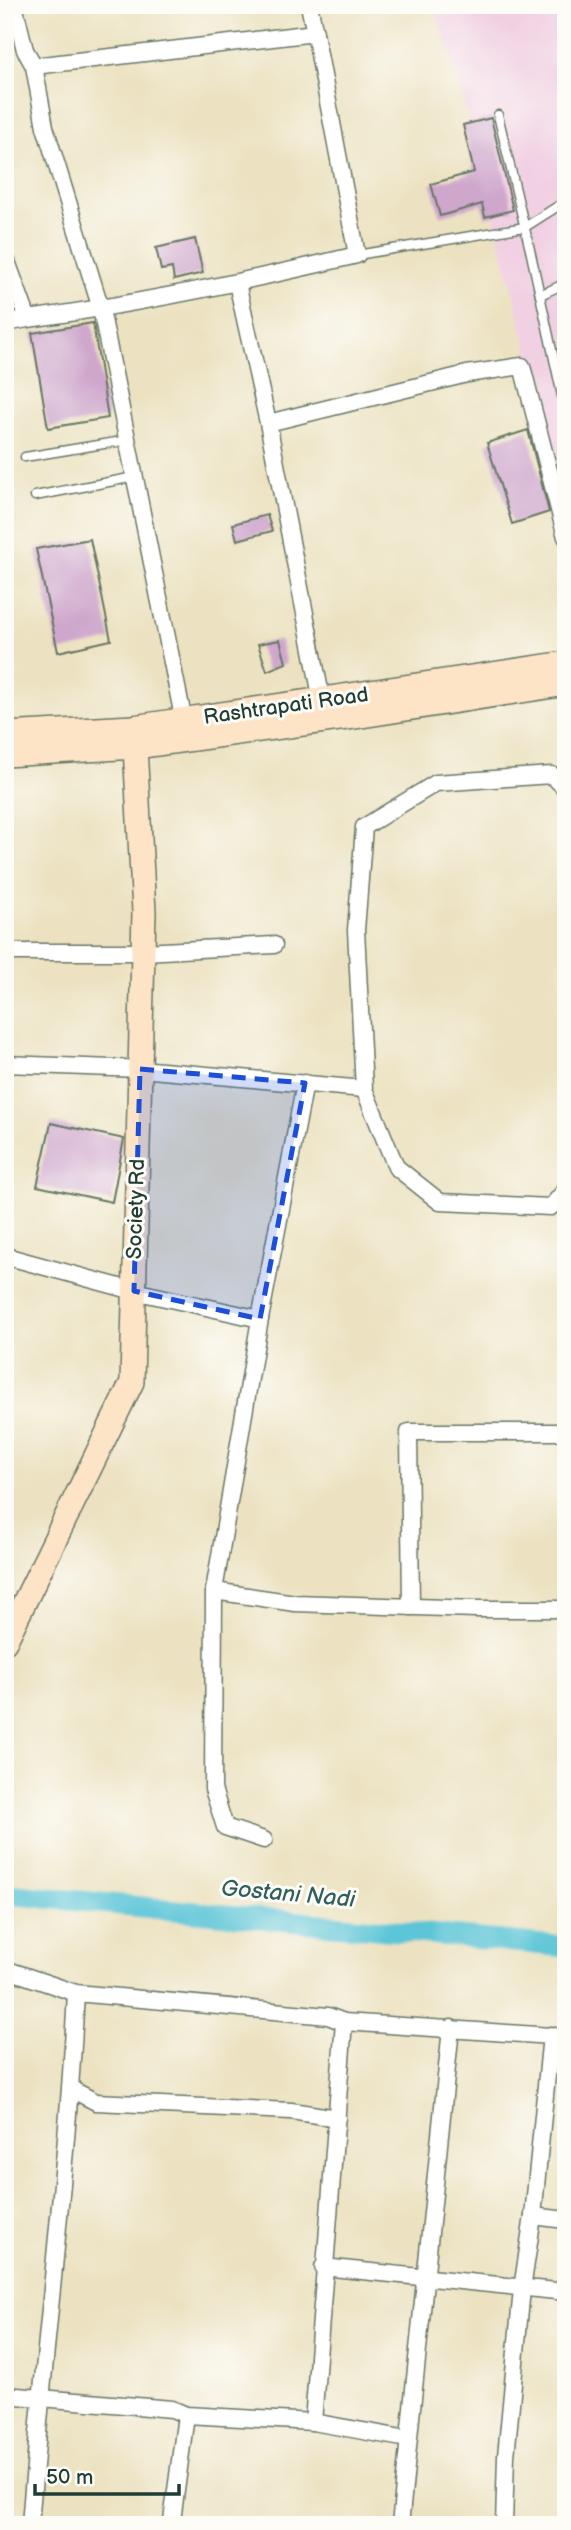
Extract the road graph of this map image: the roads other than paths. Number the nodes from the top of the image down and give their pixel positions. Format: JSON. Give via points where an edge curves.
{"nodes":[{"id":1,"x":14,"y":5,"type":"edge"},
{"id":2,"x":309,"y":5,"type":"edge"},
{"id":3,"x":315,"y":33,"type":"junction"},
{"id":4,"x":34,"y":66,"type":"junction"},
{"id":5,"x":498,"y":115,"type":"dead end"},
{"id":6,"x":566,"y":201,"type":"edge"},
{"id":7,"x":525,"y":227,"type":"junction"},
{"id":8,"x":5,"y":256,"type":"edge"},
{"id":9,"x":357,"y":256,"type":"junction"},
{"id":10,"x":237,"y":283,"type":"junction"},
{"id":11,"x":566,"y":283,"type":"edge"},
{"id":12,"x":540,"y":295,"type":"junction"},
{"id":13,"x":102,"y":309,"type":"junction"},
{"id":14,"x":28,"y":319,"type":"junction"},
{"id":15,"x":5,"y":323,"type":"edge"},
{"id":16,"x":566,"y":414,"type":"edge"},
{"id":17,"x":268,"y":423,"type":"junction"},
{"id":18,"x":128,"y":440,"type":"junction"},
{"id":19,"x":25,"y":457,"type":"dead end"},
{"id":20,"x":135,"y":477,"type":"junction"},
{"id":21,"x":35,"y":496,"type":"dead end"},
{"id":22,"x":566,"y":537,"type":"edge"},
{"id":23,"x":566,"y":663,"type":"edge"},
{"id":24,"x":566,"y":684,"type":"edge"},
{"id":25,"x":322,"y":701,"type":"junction"},
{"id":26,"x":186,"y":730,"type":"junction"},
{"id":27,"x":5,"y":734,"type":"edge"},
{"id":28,"x":135,"y":747,"type":"junction"},
{"id":29,"x":5,"y":755,"type":"edge"},
{"id":30,"x":566,"y":789,"type":"edge"},
{"id":31,"x":274,"y":945,"type":"dead end"},
{"id":32,"x":5,"y":952,"type":"edge"},
{"id":33,"x":144,"y":953,"type":"junction"},
{"id":34,"x":5,"y":1064,"type":"edge"},
{"id":35,"x":140,"y":1069,"type":"junction"},
{"id":36,"x":304,"y":1083,"type":"junction"},
{"id":37,"x":364,"y":1089,"type":"junction"},
{"id":38,"x":566,"y":1189,"type":"edge"},
{"id":39,"x":5,"y":1255,"type":"edge"},
{"id":40,"x":134,"y":1291,"type":"junction"},
{"id":41,"x":260,"y":1319,"type":"junction"},
{"id":42,"x":566,"y":1432,"type":"edge"},
{"id":43,"x":214,"y":1591,"type":"junction"},
{"id":44,"x":411,"y":1607,"type":"junction"},
{"id":45,"x":566,"y":1609,"type":"edge"},
{"id":46,"x":5,"y":1642,"type":"edge"},
{"id":47,"x":264,"y":1840,"type":"dead end"},
{"id":48,"x":5,"y":1969,"type":"edge"},
{"id":49,"x":76,"y":1993,"type":"junction"},
{"id":50,"x":344,"y":2022,"type":"junction"},
{"id":51,"x":451,"y":2028,"type":"junction"},
{"id":52,"x":558,"y":2036,"type":"edge"},
{"id":53,"x":71,"y":2089,"type":"junction"},
{"id":54,"x":337,"y":2118,"type":"junction"},
{"id":55,"x":533,"y":2216,"type":"junction"},
{"id":56,"x":566,"y":2220,"type":"edge"},
{"id":57,"x":323,"y":2267,"type":"junction"},
{"id":58,"x":425,"y":2277,"type":"junction"},
{"id":59,"x":522,"y":2289,"type":"junction"},
{"id":60,"x":566,"y":2292,"type":"edge"},
{"id":61,"x":5,"y":2395,"type":"edge"},
{"id":62,"x":40,"y":2397,"type":"junction"},
{"id":63,"x":186,"y":2415,"type":"junction"},
{"id":64,"x":313,"y":2422,"type":"junction"},
{"id":65,"x":408,"y":2439,"type":"junction"},
{"id":66,"x":30,"y":2525,"type":"edge"},
{"id":67,"x":173,"y":2525,"type":"edge"},
{"id":68,"x":400,"y":2525,"type":"edge"},
{"id":69,"x":504,"y":2525,"type":"edge"}],
"edges":[{"from":1,"to":4,"type":"street","via":[[25,50]]},
{"from":2,"to":3,"type":"street"},
{"from":3,"to":4,"type":"street"},
{"from":3,"to":9,"type":"street"},
{"from":4,"to":13,"type":"street","via":[[45,128]]},
{"from":5,"to":7,"type":"lane"},
{"from":6,"to":7,"type":"lane"},
{"from":7,"to":9,"type":"lane"},
{"from":7,"to":12,"type":"lane"},
{"from":8,"to":14,"type":"street"},
{"from":9,"to":10,"type":"street"},
{"from":10,"to":13,"type":"street"},
{"from":10,"to":17,"type":"street"},
{"from":11,"to":12,"type":"lane"},
{"from":12,"to":16,"type":"lane"},
{"from":13,"to":14,"type":"street"},
{"from":13,"to":18,"type":"street"},
{"from":14,"to":15,"type":"street"},
{"from":17,"to":22,"type":"street","via":[[467,374],[522,366]]},
{"from":17,"to":25,"type":"street"},
{"from":18,"to":19,"type":"lane"},
{"from":18,"to":20,"type":"street"},
{"from":20,"to":21,"type":"lane"},
{"from":20,"to":26,"type":"street"},
{"from":23,"to":25,"type":"street","name":"Rashtrapati Road"},
{"from":24,"to":26,"type":"street","name":"Rashtrapati Road"},
{"from":25,"to":26,"type":"street","name":"Rashtrapati Road"},
{"from":26,"to":27,"type":"street","name":"Rashtrapati Road","via":[[133,727]]},
{"from":26,"to":28,"type":"street","name":"Rashtrapati Road"},
{"from":28,"to":29,"type":"street","name":"Rashtrapati Road"},
{"from":28,"to":33,"type":"street","name":"Society Rd"},
{"from":30,"to":37,"type":"street","via":[[552,775],[436,783],[364,827],[356,930]]},
{"from":31,"to":33,"type":"street"},
{"from":32,"to":33,"type":"street"},
{"from":33,"to":35,"type":"street","name":"Society Rd"},
{"from":34,"to":35,"type":"street"},
{"from":35,"to":36,"type":"street"},
{"from":35,"to":40,"type":"street","name":"Society Rd"},
{"from":36,"to":37,"type":"street"},
{"from":36,"to":41,"type":"street"},
{"from":37,"to":38,"type":"street","via":[[396,1167],[440,1202],[551,1207]]},
{"from":39,"to":40,"type":"street"},
{"from":40,"to":41,"type":"street"},
{"from":40,"to":46,"type":"street","name":"Society Rd","via":[[132,1382]]},
{"from":41,"to":43,"type":"street"},
{"from":42,"to":44,"type":"street","via":[[408,1432]]},
{"from":43,"to":44,"type":"street","via":[[295,1602]]},
{"from":43,"to":47,"type":"street","via":[[214,1789],[225,1827]]},
{"from":44,"to":45,"type":"street"},
{"from":48,"to":49,"type":"street"},
{"from":49,"to":50,"type":"street","via":[[328,2016]]},
{"from":49,"to":53,"type":"street"},
{"from":50,"to":51,"type":"street"},
{"from":50,"to":54,"type":"street"},
{"from":51,"to":52,"type":"street"},
{"from":51,"to":58,"type":"street"},
{"from":52,"to":55,"type":"street"},
{"from":53,"to":54,"type":"street","via":[[96,2102],[291,2111]]},
{"from":53,"to":62,"type":"street"},
{"from":54,"to":57,"type":"street"},
{"from":55,"to":56,"type":"street"},
{"from":55,"to":59,"type":"street"},
{"from":57,"to":58,"type":"street"},
{"from":57,"to":64,"type":"street"},
{"from":58,"to":59,"type":"street"},
{"from":58,"to":65,"type":"street"},
{"from":59,"to":60,"type":"street"},
{"from":59,"to":69,"type":"street"},
{"from":61,"to":62,"type":"street"},
{"from":62,"to":63,"type":"street","via":[[172,2409]]},
{"from":62,"to":66,"type":"street"},
{"from":63,"to":64,"type":"street"},
{"from":63,"to":67,"type":"street"},
{"from":64,"to":65,"type":"street"},
{"from":65,"to":68,"type":"street"}]}
